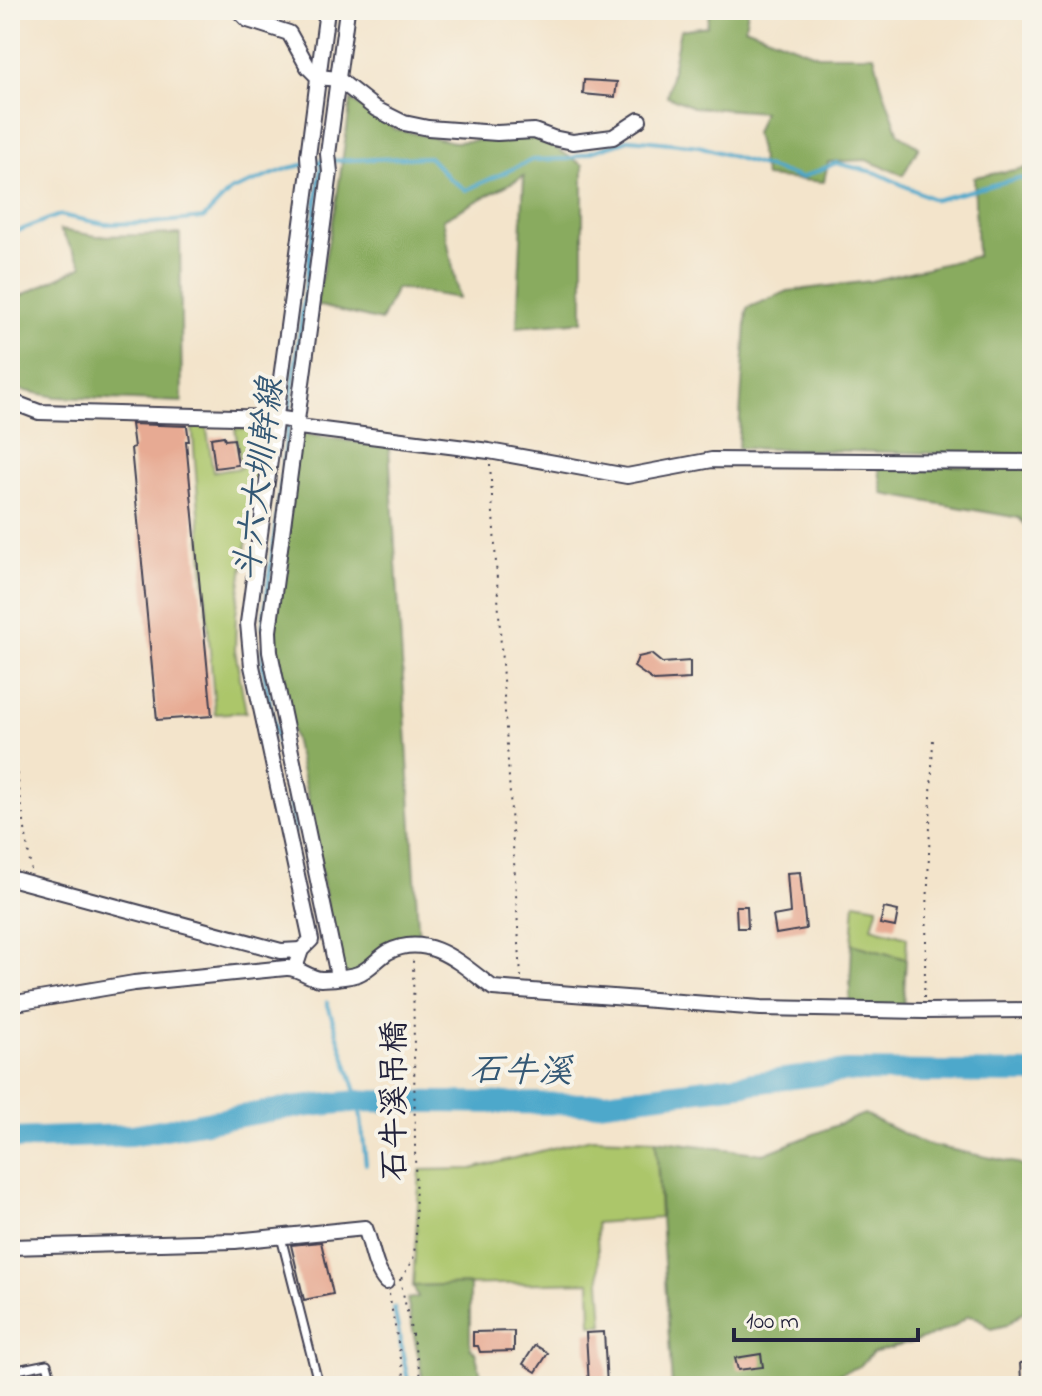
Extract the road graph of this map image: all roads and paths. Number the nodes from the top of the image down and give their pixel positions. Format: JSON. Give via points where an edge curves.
{"nodes":[{"id":1,"x":238,"y":10,"type":"edge"},
{"id":2,"x":327,"y":10,"type":"edge"},
{"id":3,"x":347,"y":10,"type":"edge"},
{"id":4,"x":318,"y":77,"type":"junction"},
{"id":5,"x":338,"y":79,"type":"junction"},
{"id":6,"x":639,"y":120,"type":"dead end"},
{"id":7,"x":10,"y":401,"type":"edge"},
{"id":8,"x":275,"y":418,"type":"junction"},
{"id":9,"x":296,"y":421,"type":"junction"},
{"id":10,"x":489,"y":451,"type":"junction"},
{"id":11,"x":1032,"y":462,"type":"edge"},
{"id":12,"x":10,"y":726,"type":"edge"},
{"id":13,"x":933,"y":739,"type":"dead end"},
{"id":14,"x":10,"y":878,"type":"edge"},
{"id":15,"x":31,"y":883,"type":"junction"},
{"id":16,"x":301,"y":950,"type":"junction"},
{"id":17,"x":414,"y":961,"type":"dead end"},
{"id":18,"x":299,"y":970,"type":"junction"},
{"id":19,"x":338,"y":976,"type":"junction"},
{"id":20,"x":522,"y":990,"type":"junction"},
{"id":21,"x":10,"y":1004,"type":"edge"},
{"id":22,"x":1032,"y":1010,"type":"edge"},
{"id":23,"x":924,"y":1011,"type":"junction"},
{"id":24,"x":281,"y":1237,"type":"junction"},
{"id":25,"x":10,"y":1247,"type":"edge"},
{"id":26,"x":394,"y":1280,"type":"junction"},
{"id":27,"x":17,"y":1370,"type":"dead end"},
{"id":28,"x":53,"y":1386,"type":"edge"},
{"id":29,"x":319,"y":1386,"type":"edge"},
{"id":30,"x":406,"y":1386,"type":"edge"},
{"id":31,"x":423,"y":1386,"type":"edge"}],
"edges":[{"from":1,"to":4,"type":"street","via":[[248,20],[289,33]]},
{"from":2,"to":4,"type":"street"},
{"from":3,"to":5,"type":"street"},
{"from":4,"to":5,"type":"street"},
{"from":4,"to":8,"type":"street"},
{"from":5,"to":6,"type":"street","via":[[376,109],[428,128],[534,131],[573,142],[613,137]]},
{"from":5,"to":9,"type":"street"},
{"from":7,"to":8,"type":"street","via":[[39,412]]},
{"from":8,"to":9,"type":"street"},
{"from":8,"to":16,"type":"street","via":[[248,623],[252,666],[311,940]]},
{"from":9,"to":10,"type":"street","via":[[299,427]]},
{"from":9,"to":19,"type":"street","via":[[270,608],[270,652]]},
{"from":10,"to":11,"type":"street","via":[[627,476],[712,460]]},
{"from":10,"to":20,"type":"path"},
{"from":12,"to":15,"type":"path"},
{"from":13,"to":23,"type":"path"},
{"from":14,"to":15,"type":"street"},
{"from":15,"to":16,"type":"street","via":[[281,951]]},
{"from":16,"to":18,"type":"street"},
{"from":17,"to":26,"type":"path","name":"石牛溪吊橋","via":[[416,1239],[413,1260]]},
{"from":18,"to":19,"type":"street","via":[[319,979]]},
{"from":18,"to":21,"type":"street","via":[[134,983]]},
{"from":19,"to":20,"type":"street","via":[[359,974],[387,953],[422,944],[493,988]]},
{"from":20,"to":23,"type":"street","via":[[709,1005]]},
{"from":22,"to":23,"type":"street"},
{"from":24,"to":25,"type":"street"},
{"from":24,"to":26,"type":"street","via":[[365,1228],[379,1275]]},
{"from":24,"to":29,"type":"lane"},
{"from":26,"to":30,"type":"path"},
{"from":26,"to":31,"type":"path"},
{"from":27,"to":28,"type":"lane","via":[[47,1364]]}]}
